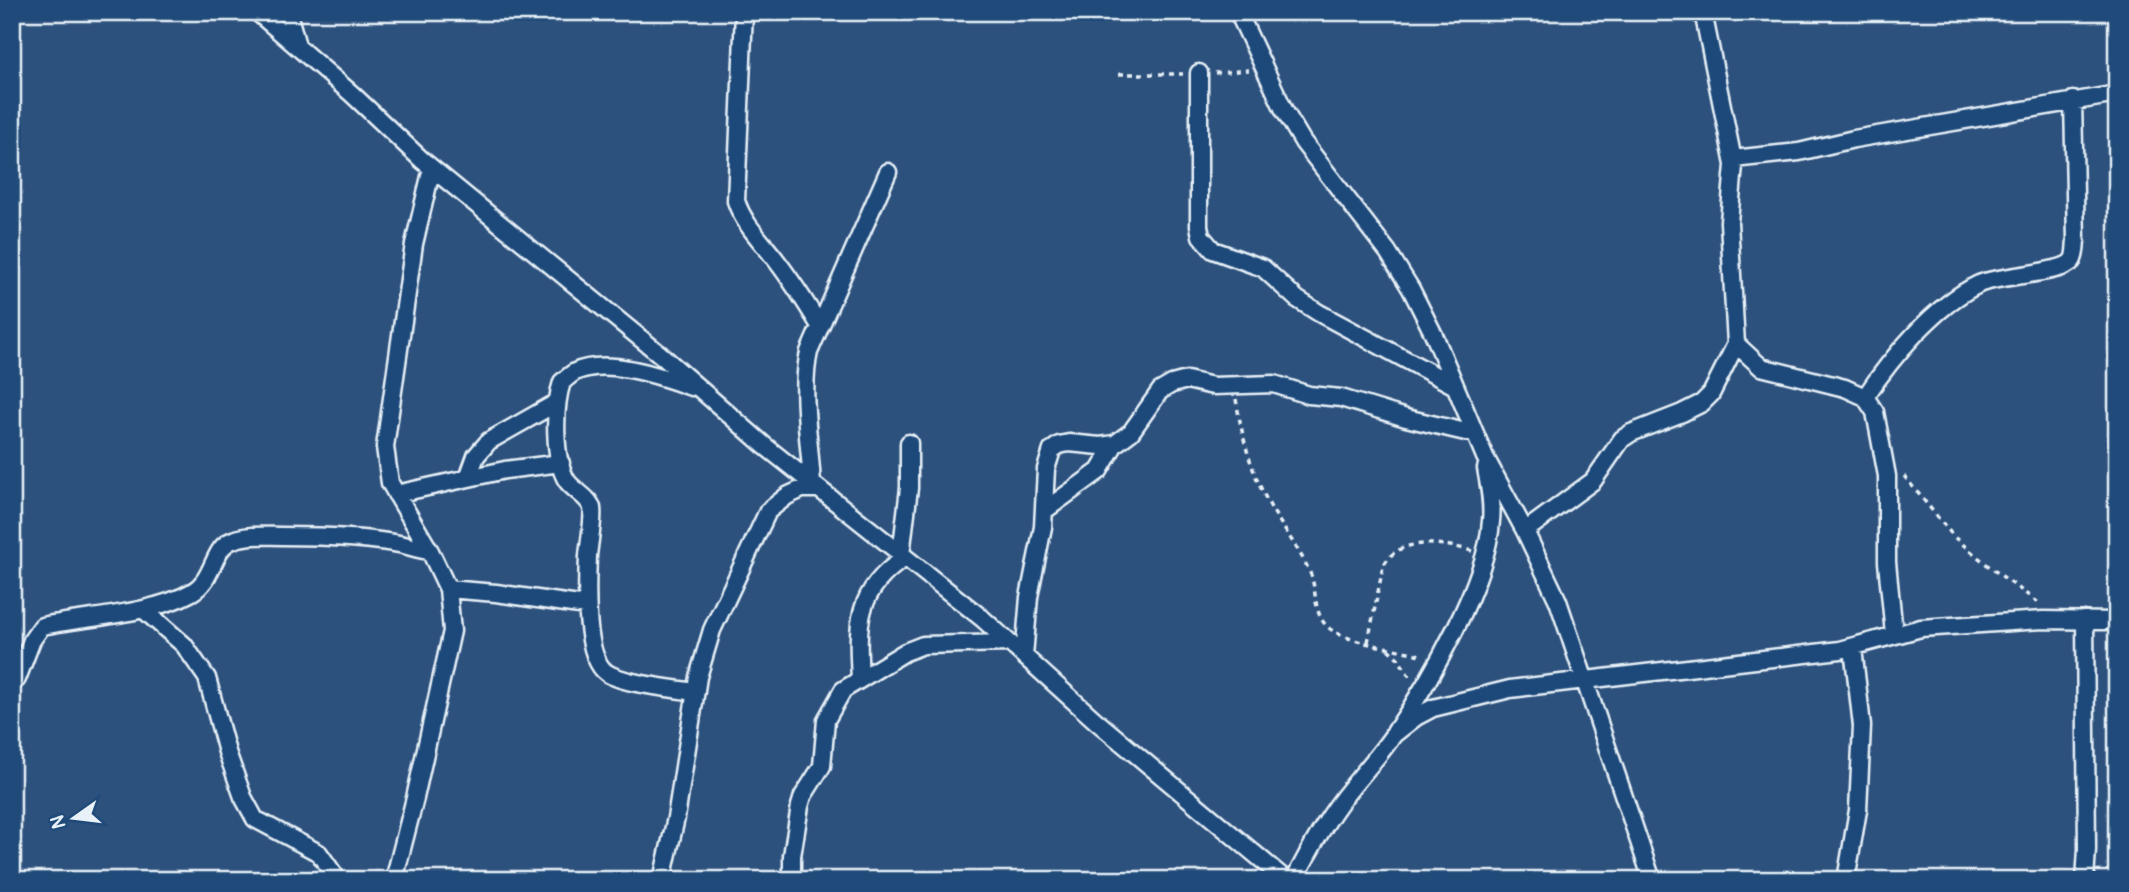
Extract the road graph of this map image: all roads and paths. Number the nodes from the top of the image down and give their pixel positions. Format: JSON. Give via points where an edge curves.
{"nodes":[{"id":1,"x":257,"y":12,"type":"edge"},
{"id":2,"x":288,"y":12,"type":"edge"},
{"id":3,"x":744,"y":12,"type":"edge"},
{"id":4,"x":1238,"y":12,"type":"edge"},
{"id":5,"x":1703,"y":12,"type":"edge"},
{"id":6,"x":297,"y":46,"type":"junction"},
{"id":7,"x":1199,"y":74,"type":"dead end"},
{"id":8,"x":2117,"y":94,"type":"edge"},
{"id":9,"x":2073,"y":100,"type":"junction"},
{"id":10,"x":1733,"y":159,"type":"junction"},
{"id":11,"x":432,"y":167,"type":"junction"},
{"id":12,"x":888,"y":172,"type":"dead end"},
{"id":13,"x":820,"y":326,"type":"junction"},
{"id":14,"x":1735,"y":344,"type":"junction"},
{"id":15,"x":1233,"y":386,"type":"junction"},
{"id":16,"x":1455,"y":386,"type":"junction"},
{"id":17,"x":702,"y":390,"type":"junction"},
{"id":18,"x":1865,"y":397,"type":"junction"},
{"id":19,"x":556,"y":402,"type":"junction"},
{"id":20,"x":1474,"y":433,"type":"junction"},
{"id":21,"x":909,"y":443,"type":"dead end"},
{"id":22,"x":1115,"y":444,"type":"junction"},
{"id":23,"x":1882,"y":450,"type":"junction"},
{"id":24,"x":1485,"y":457,"type":"junction"},
{"id":25,"x":561,"y":463,"type":"junction"},
{"id":26,"x":468,"y":478,"type":"junction"},
{"id":27,"x":815,"y":487,"type":"junction"},
{"id":28,"x":396,"y":494,"type":"junction"},
{"id":29,"x":1044,"y":511,"type":"junction"},
{"id":30,"x":1525,"y":531,"type":"junction"},
{"id":31,"x":430,"y":551,"type":"junction"},
{"id":32,"x":1484,"y":554,"type":"junction"},
{"id":33,"x":903,"y":556,"type":"junction"},
{"id":34,"x":448,"y":589,"type":"junction"},
{"id":35,"x":586,"y":606,"type":"junction"},
{"id":36,"x":143,"y":609,"type":"junction"},
{"id":37,"x":2062,"y":620,"type":"junction"},
{"id":38,"x":2085,"y":621,"type":"junction"},
{"id":39,"x":2117,"y":621,"type":"edge"},
{"id":40,"x":1894,"y":634,"type":"junction"},
{"id":41,"x":1368,"y":642,"type":"junction"},
{"id":42,"x":1010,"y":643,"type":"junction"},
{"id":43,"x":1387,"y":648,"type":"junction"},
{"id":44,"x":1853,"y":648,"type":"junction"},
{"id":45,"x":1024,"y":656,"type":"junction"},
{"id":46,"x":1438,"y":660,"type":"junction"},
{"id":47,"x":1584,"y":679,"type":"junction"},
{"id":48,"x":860,"y":680,"type":"junction"},
{"id":49,"x":12,"y":682,"type":"edge"},
{"id":50,"x":696,"y":692,"type":"junction"},
{"id":51,"x":1419,"y":693,"type":"junction"},
{"id":52,"x":1393,"y":735,"type":"junction"},
{"id":53,"x":1643,"y":855,"type":"junction"},
{"id":54,"x":338,"y":880,"type":"edge"},
{"id":55,"x":394,"y":880,"type":"edge"},
{"id":56,"x":662,"y":880,"type":"edge"},
{"id":57,"x":792,"y":880,"type":"edge"},
{"id":58,"x":1286,"y":880,"type":"edge"},
{"id":59,"x":1294,"y":880,"type":"edge"},
{"id":60,"x":1644,"y":880,"type":"edge"},
{"id":61,"x":1652,"y":880,"type":"edge"},
{"id":62,"x":1846,"y":880,"type":"edge"},
{"id":63,"x":2085,"y":880,"type":"edge"}],
"edges":[{"from":1,"to":6,"type":"street"},
{"from":2,"to":6,"type":"street"},
{"from":3,"to":13,"type":"street","via":[[736,201],[753,234],[797,287]]},
{"from":4,"to":16,"type":"street","via":[[1303,142],[1411,289]]},
{"from":5,"to":10,"type":"street"},
{"from":6,"to":11,"type":"street"},
{"from":7,"to":16,"type":"street","via":[[1199,226],[1206,244],[1262,268],[1319,313]]},
{"from":8,"to":9,"type":"street"},
{"from":9,"to":10,"type":"street","via":[[1799,152]]},
{"from":9,"to":18,"type":"street","via":[[2074,259],[2066,267],[1979,284],[1959,297],[1908,341]]},
{"from":10,"to":14,"type":"street","via":[[1729,222]]},
{"from":11,"to":17,"type":"street"},
{"from":11,"to":28,"type":"street","via":[[414,244],[385,447]]},
{"from":12,"to":13,"type":"street"},
{"from":13,"to":27,"type":"street","via":[[805,366]]},
{"from":14,"to":18,"type":"street","via":[[1761,367]]},
{"from":14,"to":30,"type":"street","via":[[1702,403],[1622,439],[1593,481]]},
{"from":15,"to":20,"type":"street","via":[[1274,384]]},
{"from":15,"to":22,"type":"street","via":[[1187,380],[1172,384],[1160,391],[1131,432]]},
{"from":15,"to":41,"type":"path","via":[[1243,442],[1256,478],[1310,574],[1320,617],[1335,632]]},
{"from":16,"to":20,"type":"street"},
{"from":17,"to":19,"type":"street","via":[[666,377],[600,366],[576,372],[562,382]]},
{"from":17,"to":27,"type":"street"},
{"from":18,"to":23,"type":"street","via":[[1875,412]]},
{"from":19,"to":25,"type":"street"},
{"from":19,"to":26,"type":"street","via":[[489,441],[476,456]]},
{"from":20,"to":24,"type":"street"},
{"from":21,"to":33,"type":"street"},
{"from":22,"to":29,"type":"street","via":[[1099,471]]},
{"from":22,"to":29,"type":"street","via":[[1069,443],[1052,450]]},
{"from":23,"to":37,"type":"path","via":[[1954,537]]},
{"from":23,"to":40,"type":"street"},
{"from":24,"to":30,"type":"street"},
{"from":24,"to":32,"type":"street","via":[[1491,523]]},
{"from":25,"to":26,"type":"street"},
{"from":25,"to":35,"type":"street","via":[[566,480],[591,504]]},
{"from":26,"to":28,"type":"street"},
{"from":27,"to":33,"type":"street"},
{"from":27,"to":50,"type":"street","via":[[787,496],[768,511],[712,630]]},
{"from":28,"to":31,"type":"street"},
{"from":29,"to":45,"type":"street"},
{"from":30,"to":47,"type":"street","via":[[1558,600]]},
{"from":31,"to":34,"type":"street"},
{"from":31,"to":36,"type":"street","via":[[322,536],[232,540],[220,548],[206,582],[192,593]]},
{"from":32,"to":41,"type":"path","via":[[1443,544],[1395,550],[1383,567]]},
{"from":32,"to":46,"type":"street"},
{"from":33,"to":42,"type":"street"},
{"from":33,"to":48,"type":"street","via":[[884,572],[863,605],[858,636]]},
{"from":34,"to":35,"type":"street"},
{"from":34,"to":55,"type":"street","via":[[452,631]]},
{"from":35,"to":50,"type":"street","via":[[597,663],[608,674]]},
{"from":36,"to":49,"type":"street","via":[[41,626]]},
{"from":36,"to":54,"type":"street","via":[[184,645],[207,678],[227,752],[255,819],[319,853]]},
{"from":37,"to":38,"type":"street"},
{"from":37,"to":40,"type":"street","via":[[1921,628]]},
{"from":38,"to":39,"type":"street"},
{"from":38,"to":63,"type":"street"},
{"from":40,"to":44,"type":"street"},
{"from":41,"to":43,"type":"path"},
{"from":42,"to":45,"type":"street"},
{"from":42,"to":48,"type":"street","via":[[923,645]]},
{"from":43,"to":46,"type":"path"},
{"from":43,"to":51,"type":"path"},
{"from":44,"to":47,"type":"street"},
{"from":44,"to":62,"type":"street","via":[[1862,726],[1858,810]]},
{"from":45,"to":58,"type":"street"},
{"from":46,"to":51,"type":"street"},
{"from":47,"to":52,"type":"street","via":[[1510,689],[1433,708]]},
{"from":47,"to":53,"type":"street"},
{"from":48,"to":57,"type":"street","via":[[843,690],[826,720],[822,766],[800,806]]},
{"from":50,"to":56,"type":"street"},
{"from":51,"to":52,"type":"street"},
{"from":52,"to":59,"type":"street","via":[[1343,798]]},
{"from":53,"to":60,"type":"street"},
{"from":53,"to":61,"type":"street"}]}
